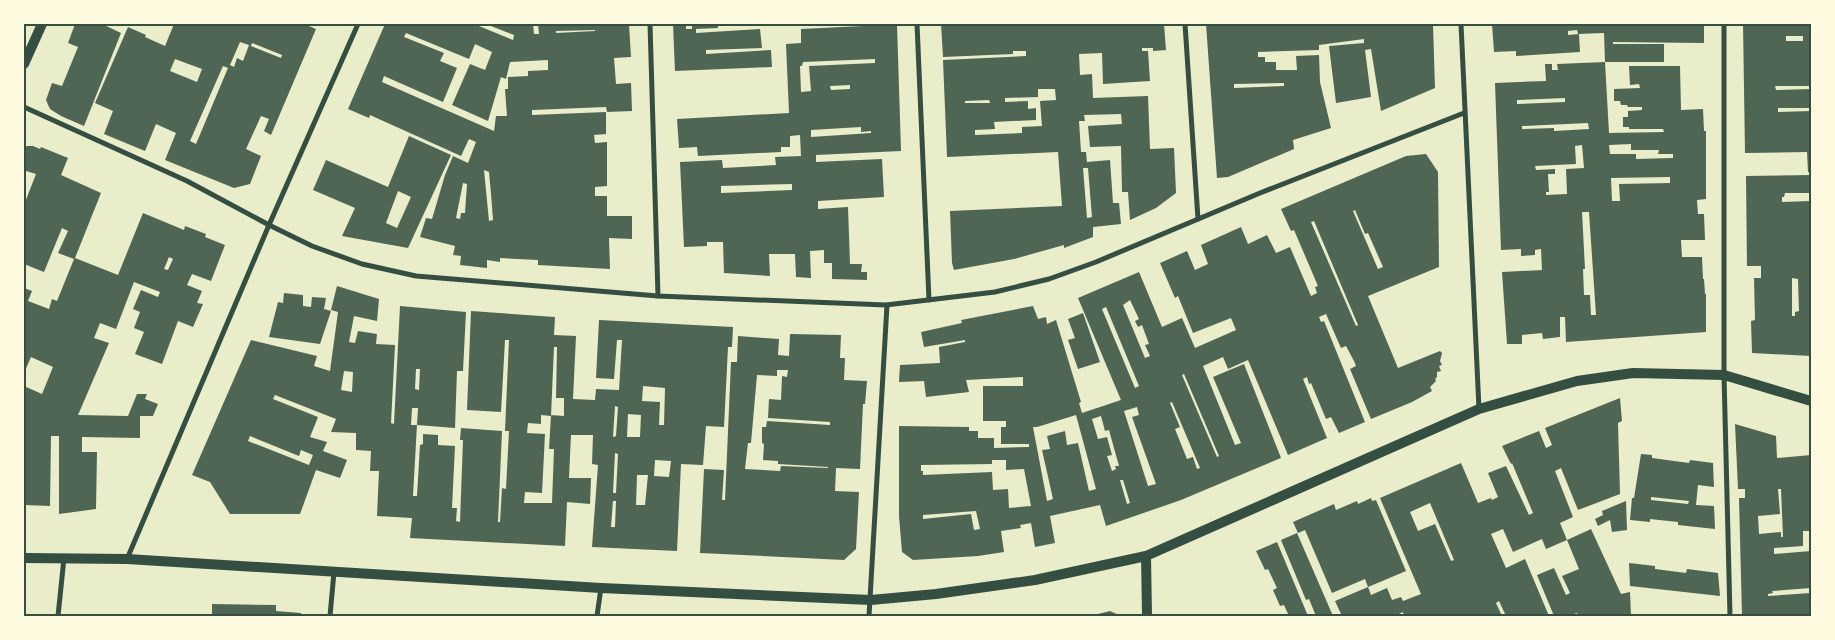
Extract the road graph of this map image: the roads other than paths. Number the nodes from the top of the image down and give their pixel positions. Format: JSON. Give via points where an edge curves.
{"nodes":[{"id":1,"x":42,"y":24,"type":"edge"},
{"id":2,"x":358,"y":24,"type":"edge"},
{"id":3,"x":650,"y":24,"type":"edge"},
{"id":4,"x":917,"y":24,"type":"edge"},
{"id":5,"x":1184,"y":24,"type":"edge"},
{"id":6,"x":1461,"y":24,"type":"edge"},
{"id":7,"x":1724,"y":24,"type":"edge"},
{"id":8,"x":24,"y":64,"type":"edge"},
{"id":9,"x":24,"y":107,"type":"edge"},
{"id":10,"x":1464,"y":113,"type":"junction"},
{"id":11,"x":1198,"y":219,"type":"junction"},
{"id":12,"x":269,"y":225,"type":"junction"},
{"id":13,"x":658,"y":296,"type":"junction"},
{"id":14,"x":929,"y":300,"type":"junction"},
{"id":15,"x":886,"y":305,"type":"junction"},
{"id":16,"x":1724,"y":375,"type":"junction"},
{"id":17,"x":1811,"y":401,"type":"edge"},
{"id":18,"x":1479,"y":409,"type":"junction"},
{"id":19,"x":1146,"y":556,"type":"junction"},
{"id":20,"x":24,"y":558,"type":"edge"},
{"id":21,"x":64,"y":558,"type":"junction"},
{"id":22,"x":126,"y":559,"type":"junction"},
{"id":23,"x":334,"y":571,"type":"junction"},
{"id":24,"x":601,"y":588,"type":"junction"},
{"id":25,"x":871,"y":600,"type":"junction"},
{"id":26,"x":58,"y":616,"type":"edge"},
{"id":27,"x":330,"y":616,"type":"edge"},
{"id":28,"x":597,"y":616,"type":"edge"},
{"id":29,"x":870,"y":616,"type":"edge"},
{"id":30,"x":1147,"y":616,"type":"edge"},
{"id":31,"x":1730,"y":616,"type":"edge"}],
"edges":[{"from":1,"to":8,"type":"main road"},
{"from":2,"to":12,"type":"street"},
{"from":3,"to":13,"type":"street"},
{"from":4,"to":14,"type":"street"},
{"from":5,"to":11,"type":"street"},
{"from":6,"to":10,"type":"street"},
{"from":7,"to":16,"type":"street"},
{"from":9,"to":12,"type":"street","via":[[187,181]]},
{"from":10,"to":11,"type":"street"},
{"from":10,"to":18,"type":"street"},
{"from":11,"to":14,"type":"street","via":[[1049,279],[995,292]]},
{"from":12,"to":13,"type":"street","via":[[312,246],[362,264],[416,276]]},
{"from":12,"to":22,"type":"street"},
{"from":13,"to":15,"type":"street"},
{"from":14,"to":15,"type":"street"},
{"from":15,"to":25,"type":"street"},
{"from":16,"to":17,"type":"main road"},
{"from":16,"to":18,"type":"main road","via":[[1633,373],[1577,381]]},
{"from":16,"to":31,"type":"street"},
{"from":18,"to":19,"type":"main road"},
{"from":19,"to":25,"type":"main road","via":[[1035,580]]},
{"from":19,"to":30,"type":"main road"},
{"from":20,"to":21,"type":"main road"},
{"from":21,"to":22,"type":"main road"},
{"from":21,"to":26,"type":"street"},
{"from":22,"to":23,"type":"main road"},
{"from":23,"to":24,"type":"main road"},
{"from":23,"to":27,"type":"street"},
{"from":24,"to":25,"type":"main road"},
{"from":24,"to":28,"type":"street"},
{"from":25,"to":29,"type":"street"}]}
